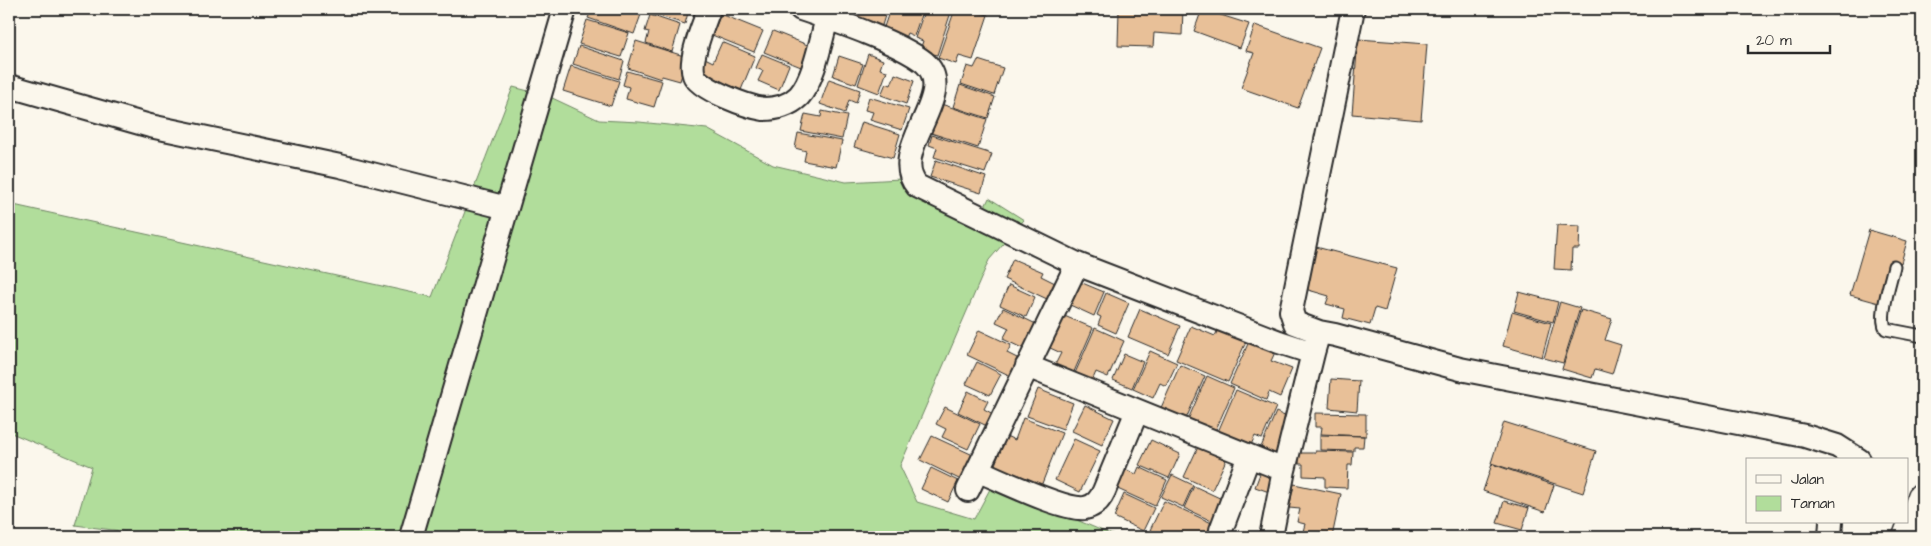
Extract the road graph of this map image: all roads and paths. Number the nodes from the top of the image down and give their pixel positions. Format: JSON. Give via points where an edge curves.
{"nodes":[{"id":1,"x":565,"y":9,"type":"edge"},
{"id":2,"x":709,"y":9,"type":"edge"},
{"id":3,"x":801,"y":9,"type":"edge"},
{"id":4,"x":1353,"y":9,"type":"edge"},
{"id":5,"x":827,"y":18,"type":"junction"},
{"id":6,"x":9,"y":86,"type":"edge"},
{"id":7,"x":507,"y":208,"type":"junction"},
{"id":8,"x":1076,"y":264,"type":"junction"},
{"id":9,"x":1894,"y":266,"type":"dead end"},
{"id":10,"x":1922,"y":336,"type":"edge"},
{"id":11,"x":1316,"y":342,"type":"junction"},
{"id":12,"x":1027,"y":366,"type":"junction"},
{"id":13,"x":1137,"y":411,"type":"junction"},
{"id":14,"x":1836,"y":453,"type":"edge"},
{"id":15,"x":1249,"y":456,"type":"junction"},
{"id":16,"x":1852,"y":458,"type":"edge"},
{"id":17,"x":1284,"y":470,"type":"junction"},
{"id":18,"x":1915,"y":503,"type":"edge"},
{"id":19,"x":1831,"y":524,"type":"edge"},
{"id":20,"x":411,"y":537,"type":"edge"},
{"id":21,"x":1220,"y":537,"type":"edge"},
{"id":22,"x":1271,"y":537,"type":"edge"},
{"id":23,"x":1830,"y":537,"type":"edge"},
{"id":24,"x":1907,"y":537,"type":"edge"}],
"edges":[{"from":1,"to":7,"type":"street"},
{"from":2,"to":5,"type":"street","via":[[692,68],[696,79],[712,90],[763,109],[787,104],[804,90]]},
{"from":3,"to":5,"type":"street"},
{"from":4,"to":11,"type":"street","via":[[1291,311],[1295,323]]},
{"from":5,"to":8,"type":"street","via":[[897,48],[924,63],[931,71],[933,96],[917,133],[908,166],[912,181],[917,186]]},
{"from":6,"to":7,"type":"street","via":[[150,126],[340,166]]},
{"from":7,"to":20,"type":"street"},
{"from":8,"to":11,"type":"street","via":[[1279,342]]},
{"from":8,"to":12,"type":"street"},
{"from":9,"to":10,"type":"lane","via":[[1883,316],[1884,326]]},
{"from":11,"to":14,"type":"street","via":[[1805,436]]},
{"from":11,"to":17,"type":"street"},
{"from":12,"to":13,"type":"street"},
{"from":12,"to":13,"type":"street","via":[[973,481],[1080,508],[1091,506],[1104,491]]},
{"from":13,"to":15,"type":"street"},
{"from":14,"to":16,"type":"street"},
{"from":15,"to":17,"type":"street"},
{"from":15,"to":21,"type":"street"},
{"from":17,"to":22,"type":"street"},
{"from":18,"to":24,"type":"street"},
{"from":19,"to":23,"type":"street"}]}
